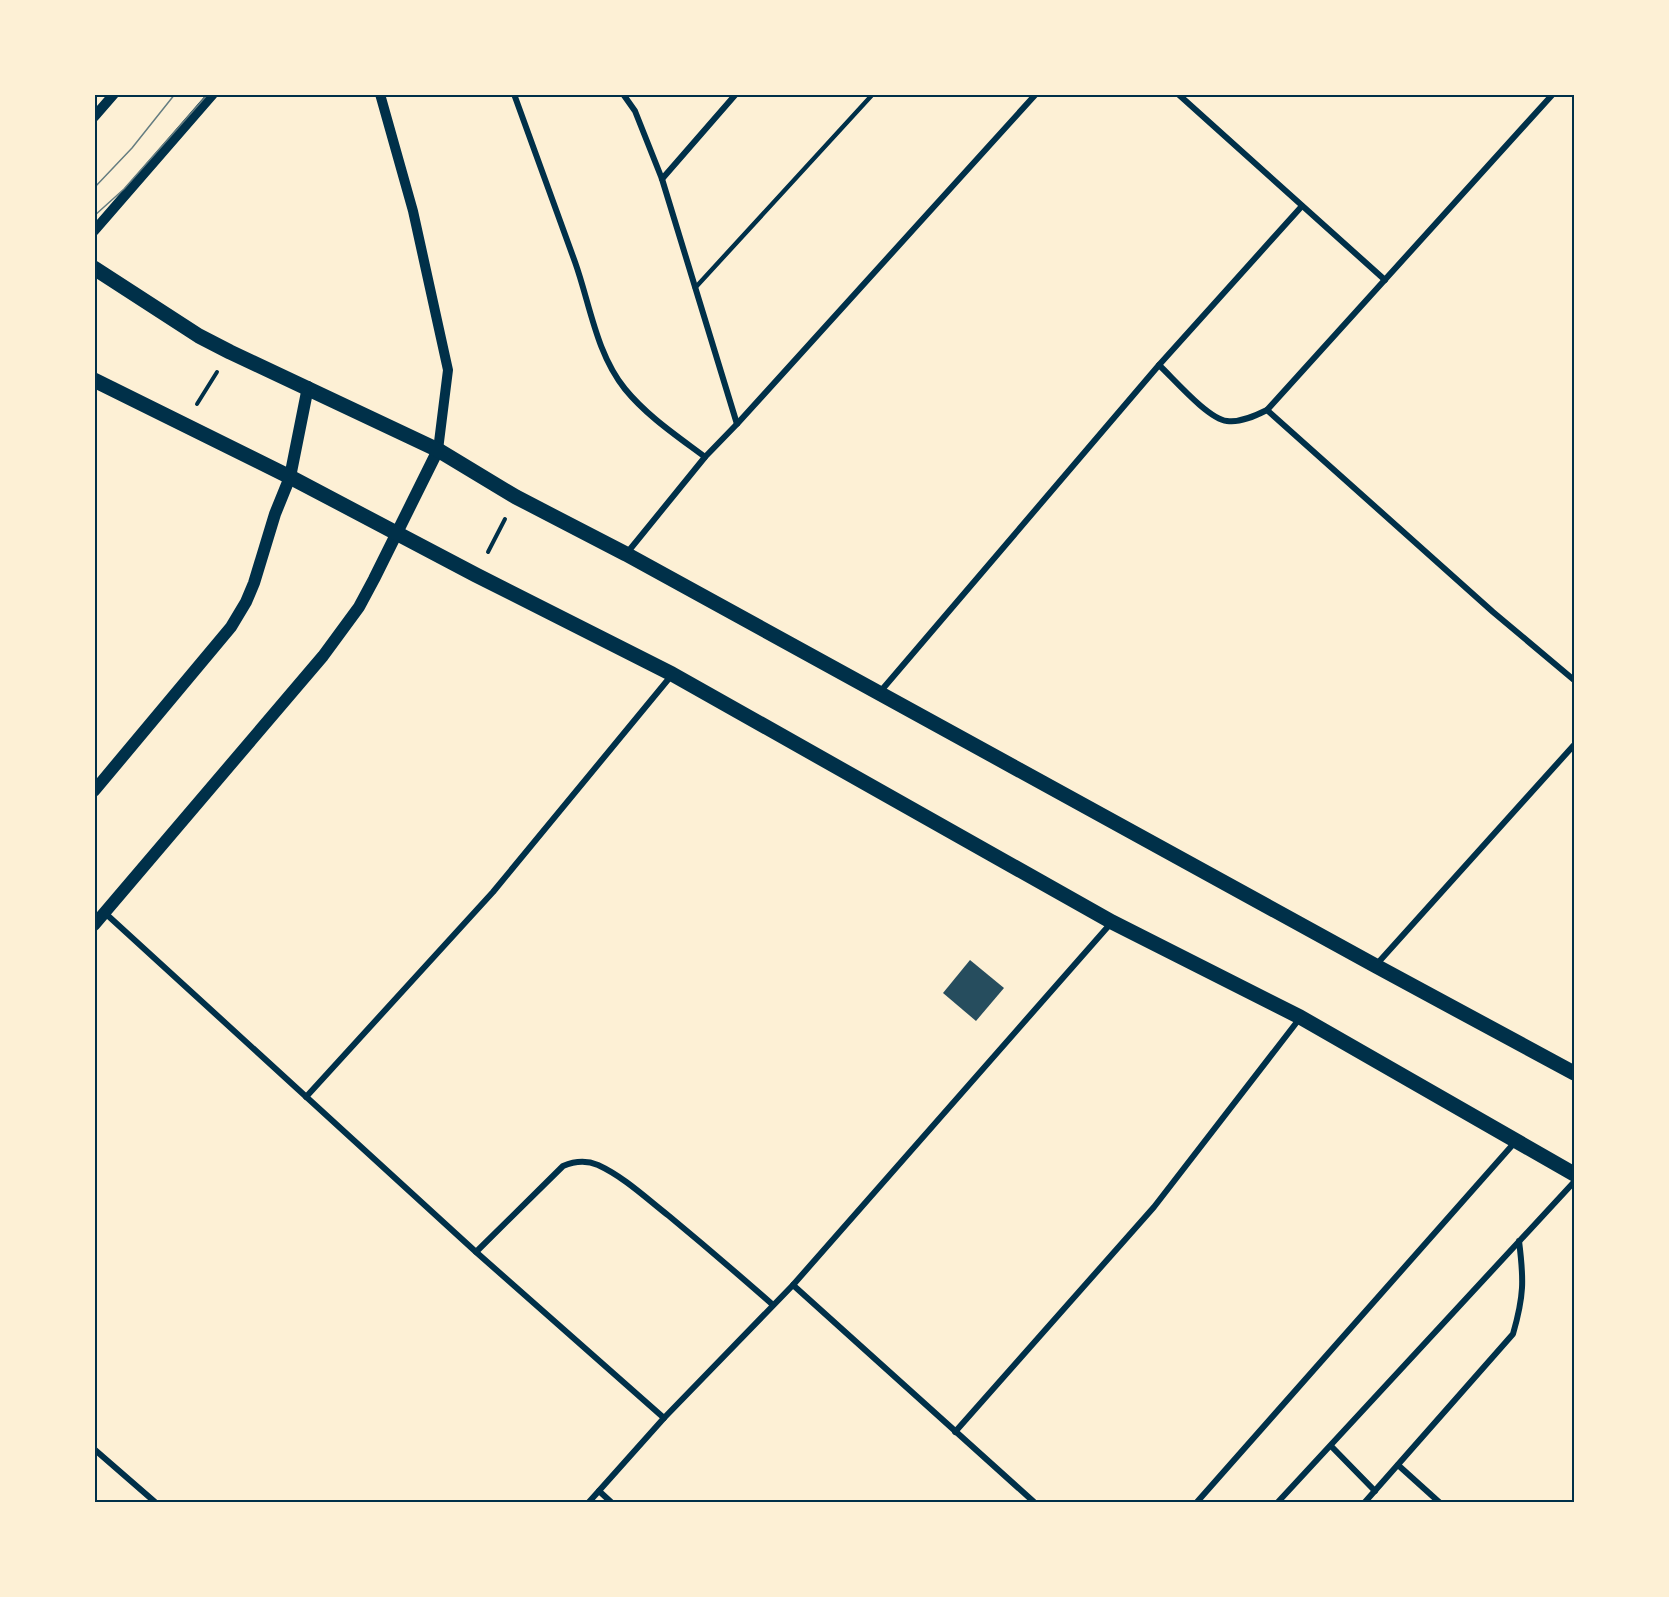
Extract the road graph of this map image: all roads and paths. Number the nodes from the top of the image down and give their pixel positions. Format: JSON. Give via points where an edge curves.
{"nodes":[{"id":1,"x":114,"y":94,"type":"edge"},
{"id":2,"x":213,"y":94,"type":"edge"},
{"id":3,"x":380,"y":94,"type":"edge"},
{"id":4,"x":514,"y":94,"type":"edge"},
{"id":5,"x":623,"y":94,"type":"edge"},
{"id":6,"x":736,"y":94,"type":"edge"},
{"id":7,"x":873,"y":94,"type":"edge"},
{"id":8,"x":1036,"y":94,"type":"edge"},
{"id":9,"x":1178,"y":94,"type":"edge"},
{"id":10,"x":1553,"y":94,"type":"edge"},
{"id":11,"x":94,"y":117,"type":"edge"},
{"id":12,"x":662,"y":179,"type":"junction"},
{"id":13,"x":1302,"y":206,"type":"junction"},
{"id":14,"x":94,"y":231,"type":"edge"},
{"id":15,"x":94,"y":268,"type":"edge"},
{"id":16,"x":1384,"y":280,"type":"junction"},
{"id":17,"x":695,"y":288,"type":"junction"},
{"id":18,"x":230,"y":352,"type":"junction"},
{"id":19,"x":1159,"y":365,"type":"junction"},
{"id":20,"x":95,"y":381,"type":"edge"},
{"id":21,"x":308,"y":387,"type":"junction"},
{"id":22,"x":1267,"y":410,"type":"junction"},
{"id":23,"x":737,"y":424,"type":"junction"},
{"id":24,"x":183,"y":425,"type":"junction"},
{"id":25,"x":438,"y":450,"type":"junction"},
{"id":26,"x":705,"y":457,"type":"junction"},
{"id":27,"x":290,"y":477,"type":"junction"},
{"id":28,"x":516,"y":497,"type":"junction"},
{"id":29,"x":397,"y":533,"type":"junction"},
{"id":30,"x":626,"y":554,"type":"junction"},
{"id":31,"x":476,"y":575,"type":"junction"},
{"id":32,"x":672,"y":674,"type":"junction"},
{"id":33,"x":1575,"y":680,"type":"edge"},
{"id":34,"x":880,"y":692,"type":"junction"},
{"id":35,"x":1575,"y":745,"type":"edge"},
{"id":36,"x":94,"y":791,"type":"edge"},
{"id":37,"x":105,"y":913,"type":"junction"},
{"id":38,"x":1112,"y":922,"type":"junction"},
{"id":39,"x":94,"y":925,"type":"edge"},
{"id":40,"x":1376,"y":966,"type":"junction"},
{"id":41,"x":1300,"y":1017,"type":"junction"},
{"id":42,"x":1575,"y":1072,"type":"edge"},
{"id":43,"x":306,"y":1097,"type":"junction"},
{"id":44,"x":1516,"y":1140,"type":"junction"},
{"id":45,"x":1575,"y":1174,"type":"edge"},
{"id":46,"x":1575,"y":1182,"type":"edge"},
{"id":47,"x":1519,"y":1241,"type":"junction"},
{"id":48,"x":476,"y":1252,"type":"junction"},
{"id":49,"x":793,"y":1285,"type":"junction"},
{"id":50,"x":773,"y":1305,"type":"junction"},
{"id":51,"x":664,"y":1418,"type":"junction"},
{"id":52,"x":955,"y":1432,"type":"junction"},
{"id":53,"x":1331,"y":1446,"type":"junction"},
{"id":54,"x":94,"y":1449,"type":"edge"},
{"id":55,"x":1398,"y":1466,"type":"junction"},
{"id":56,"x":599,"y":1491,"type":"junction"},
{"id":57,"x":1375,"y":1491,"type":"junction"},
{"id":58,"x":155,"y":1503,"type":"edge"},
{"id":59,"x":589,"y":1503,"type":"edge"},
{"id":60,"x":612,"y":1503,"type":"edge"},
{"id":61,"x":1034,"y":1503,"type":"edge"},
{"id":62,"x":1197,"y":1503,"type":"edge"},
{"id":63,"x":1278,"y":1503,"type":"edge"},
{"id":64,"x":1365,"y":1503,"type":"edge"},
{"id":65,"x":1439,"y":1503,"type":"edge"}],
"edges":[{"from":1,"to":11,"type":"street"},
{"from":2,"to":14,"type":"street"},
{"from":3,"to":25,"type":"street","via":[[413,211],[448,370]]},
{"from":4,"to":26,"type":"street","via":[[611,366],[638,404]]},
{"from":5,"to":12,"type":"street","via":[[635,111]]},
{"from":6,"to":12,"type":"street"},
{"from":7,"to":17,"type":"lane"},
{"from":8,"to":23,"type":"street"},
{"from":9,"to":13,"type":"street"},
{"from":10,"to":16,"type":"street"},
{"from":12,"to":17,"type":"street"},
{"from":13,"to":16,"type":"street"},
{"from":13,"to":19,"type":"street"},
{"from":15,"to":18,"type":"main road"},
{"from":16,"to":22,"type":"street"},
{"from":17,"to":23,"type":"street"},
{"from":18,"to":21,"type":"main road"},
{"from":18,"to":24,"type":"path"},
{"from":19,"to":22,"type":"street","via":[[1213,416],[1227,422]]},
{"from":19,"to":34,"type":"street"},
{"from":20,"to":24,"type":"main road"},
{"from":21,"to":25,"type":"main road"},
{"from":21,"to":27,"type":"main road"},
{"from":22,"to":33,"type":"street"},
{"from":23,"to":26,"type":"street"},
{"from":24,"to":27,"type":"main road"},
{"from":25,"to":28,"type":"main road"},
{"from":25,"to":29,"type":"main road"},
{"from":26,"to":30,"type":"street"},
{"from":27,"to":29,"type":"main road"},
{"from":27,"to":36,"type":"main road","via":[[254,583],[231,627]]},
{"from":28,"to":30,"type":"main road"},
{"from":28,"to":31,"type":"path"},
{"from":29,"to":31,"type":"main road"},
{"from":29,"to":37,"type":"main road","via":[[359,607],[330,647]]},
{"from":30,"to":34,"type":"main road"},
{"from":31,"to":32,"type":"main road"},
{"from":32,"to":38,"type":"main road"},
{"from":32,"to":43,"type":"street","via":[[493,892]]},
{"from":34,"to":40,"type":"main road"},
{"from":35,"to":40,"type":"street"},
{"from":37,"to":39,"type":"main road"},
{"from":37,"to":43,"type":"street"},
{"from":38,"to":41,"type":"main road"},
{"from":38,"to":49,"type":"street"},
{"from":40,"to":42,"type":"main road"},
{"from":41,"to":44,"type":"main road"},
{"from":41,"to":52,"type":"street","via":[[1154,1207]]},
{"from":43,"to":48,"type":"street"},
{"from":44,"to":45,"type":"main road"},
{"from":44,"to":62,"type":"street"},
{"from":46,"to":47,"type":"street"},
{"from":47,"to":53,"type":"street"},
{"from":47,"to":55,"type":"street","via":[[1524,1281],[1513,1334]]},
{"from":48,"to":50,"type":"street","via":[[562,1166],[585,1161],[624,1180]]},
{"from":48,"to":51,"type":"street"},
{"from":49,"to":50,"type":"street"},
{"from":49,"to":52,"type":"street"},
{"from":50,"to":51,"type":"street"},
{"from":51,"to":56,"type":"street"},
{"from":52,"to":61,"type":"street"},
{"from":53,"to":57,"type":"street"},
{"from":53,"to":63,"type":"street"},
{"from":54,"to":58,"type":"street"},
{"from":55,"to":57,"type":"street"},
{"from":55,"to":65,"type":"street"},
{"from":56,"to":59,"type":"street"},
{"from":56,"to":60,"type":"street"},
{"from":57,"to":64,"type":"street"}]}
